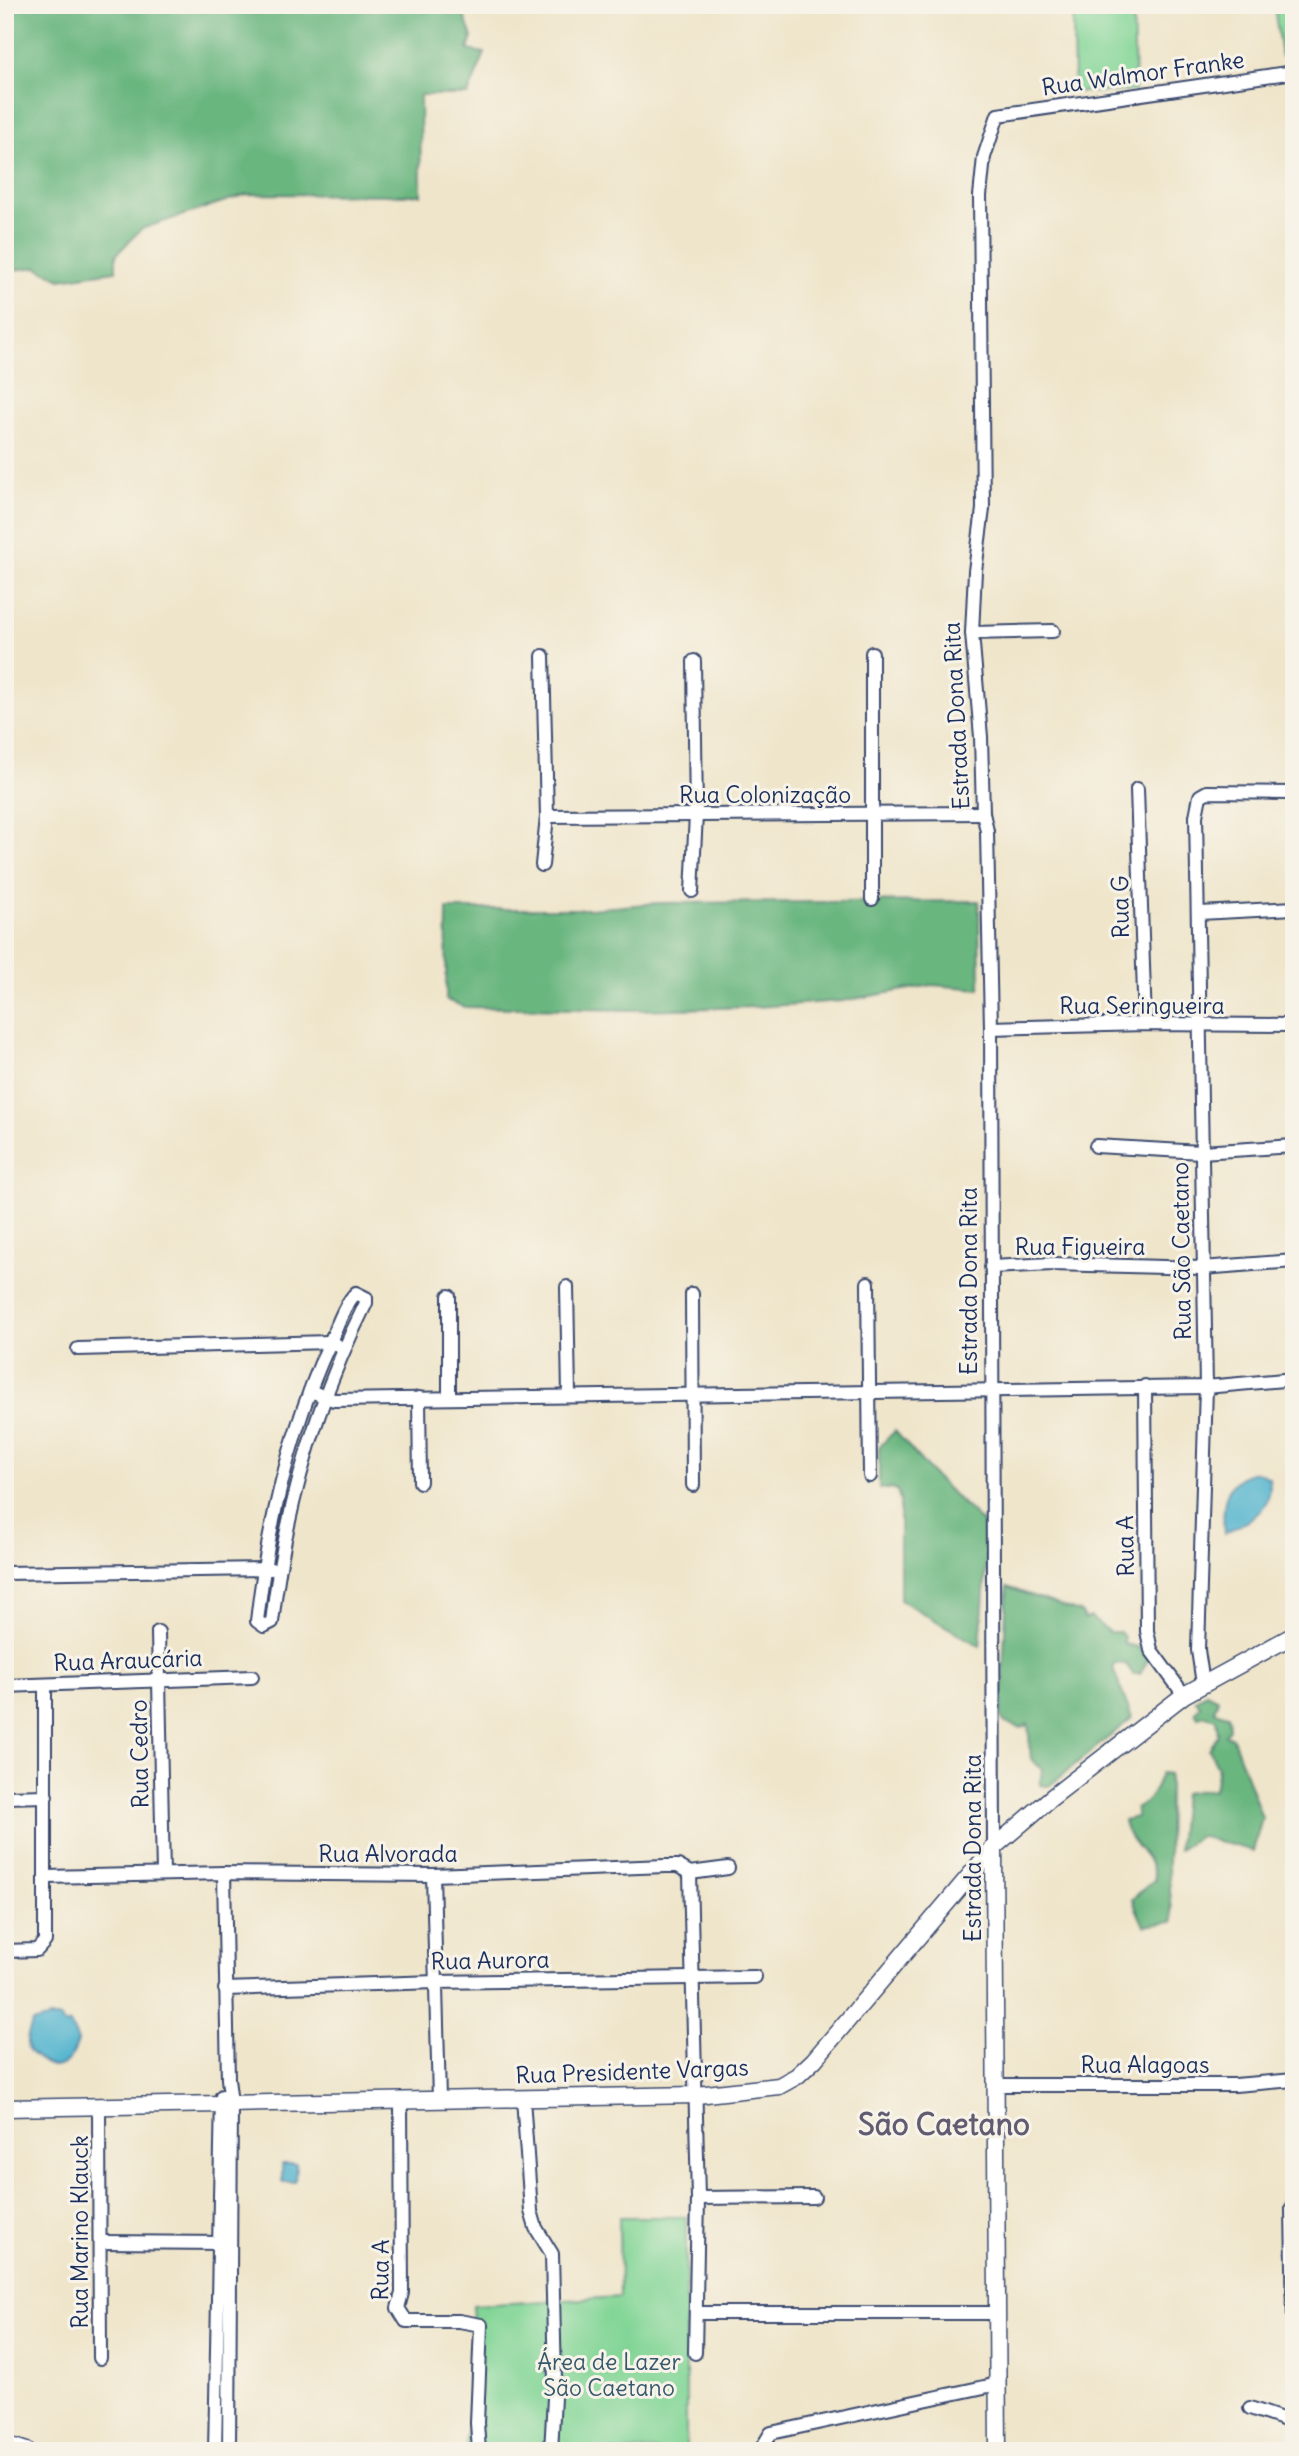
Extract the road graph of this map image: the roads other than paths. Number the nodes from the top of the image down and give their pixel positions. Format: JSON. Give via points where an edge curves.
{"nodes":[{"id":1,"x":1294,"y":72,"type":"edge"},
{"id":2,"x":998,"y":115,"type":"joint"},
{"id":3,"x":1053,"y":631,"type":"dead end"},
{"id":4,"x":972,"y":633,"type":"junction"},
{"id":5,"x":872,"y":653,"type":"dead end"},
{"id":6,"x":543,"y":656,"type":"dead end"},
{"id":7,"x":694,"y":661,"type":"dead end"},
{"id":8,"x":1137,"y":789,"type":"dead end"},
{"id":9,"x":1294,"y":793,"type":"edge"},
{"id":10,"x":983,"y":813,"type":"junction"},
{"id":11,"x":696,"y":815,"type":"junction"},
{"id":12,"x":547,"y":816,"type":"junction"},
{"id":13,"x":870,"y":816,"type":"junction"},
{"id":14,"x":542,"y":865,"type":"dead end"},
{"id":15,"x":692,"y":891,"type":"dead end"},
{"id":16,"x":872,"y":899,"type":"dead end"},
{"id":17,"x":1294,"y":908,"type":"edge"},
{"id":18,"x":1200,"y":913,"type":"junction"},
{"id":19,"x":1145,"y":1024,"type":"junction"},
{"id":20,"x":1294,"y":1025,"type":"edge"},
{"id":21,"x":1199,"y":1026,"type":"junction"},
{"id":22,"x":991,"y":1028,"type":"junction"},
{"id":23,"x":1096,"y":1146,"type":"dead end"},
{"id":24,"x":1294,"y":1146,"type":"edge"},
{"id":25,"x":1201,"y":1152,"type":"junction"},
{"id":26,"x":1294,"y":1261,"type":"edge"},
{"id":27,"x":991,"y":1267,"type":"junction"},
{"id":28,"x":1202,"y":1268,"type":"junction"},
{"id":29,"x":868,"y":1283,"type":"dead end"},
{"id":30,"x":567,"y":1287,"type":"dead end"},
{"id":31,"x":692,"y":1294,"type":"dead end"},
{"id":32,"x":449,"y":1296,"type":"dead end"},
{"id":33,"x":330,"y":1342,"type":"junction"},
{"id":34,"x":344,"y":1348,"type":"junction"},
{"id":35,"x":78,"y":1349,"type":"dead end"},
{"id":36,"x":1294,"y":1379,"type":"edge"},
{"id":37,"x":1145,"y":1386,"type":"junction"},
{"id":38,"x":991,"y":1387,"type":"junction"},
{"id":39,"x":1206,"y":1387,"type":"junction"},
{"id":40,"x":869,"y":1389,"type":"junction"},
{"id":41,"x":310,"y":1391,"type":"junction"},
{"id":42,"x":692,"y":1393,"type":"junction"},
{"id":43,"x":569,"y":1395,"type":"junction"},
{"id":44,"x":324,"y":1396,"type":"junction"},
{"id":45,"x":449,"y":1397,"type":"junction"},
{"id":46,"x":419,"y":1398,"type":"junction"},
{"id":47,"x":870,"y":1476,"type":"dead end"},
{"id":48,"x":420,"y":1482,"type":"dead end"},
{"id":49,"x":693,"y":1485,"type":"dead end"},
{"id":50,"x":264,"y":1567,"type":"junction"},
{"id":51,"x":279,"y":1571,"type":"junction"},
{"id":52,"x":5,"y":1573,"type":"edge"},
{"id":53,"x":158,"y":1632,"type":"dead end"},
{"id":54,"x":1294,"y":1635,"type":"edge"},
{"id":55,"x":252,"y":1677,"type":"dead end"},
{"id":56,"x":159,"y":1679,"type":"junction"},
{"id":57,"x":1203,"y":1684,"type":"junction"},
{"id":58,"x":45,"y":1685,"type":"junction"},
{"id":59,"x":5,"y":1686,"type":"edge"},
{"id":60,"x":1184,"y":1695,"type":"junction"},
{"id":61,"x":46,"y":1796,"type":"junction"},
{"id":62,"x":5,"y":1797,"type":"edge"},
{"id":63,"x":994,"y":1847,"type":"junction"},
{"id":64,"x":728,"y":1868,"type":"dead end"},
{"id":65,"x":224,"y":1873,"type":"junction"},
{"id":66,"x":690,"y":1873,"type":"junction"},
{"id":67,"x":163,"y":1874,"type":"junction"},
{"id":68,"x":433,"y":1875,"type":"junction"},
{"id":69,"x":46,"y":1877,"type":"junction"},
{"id":70,"x":5,"y":1951,"type":"edge"},
{"id":71,"x":755,"y":1977,"type":"dead end"},
{"id":72,"x":695,"y":1978,"type":"junction"},
{"id":73,"x":436,"y":1982,"type":"junction"},
{"id":74,"x":225,"y":1989,"type":"junction"},
{"id":75,"x":1294,"y":2080,"type":"edge"},
{"id":76,"x":996,"y":2085,"type":"junction"},
{"id":77,"x":697,"y":2095,"type":"junction"},
{"id":78,"x":523,"y":2098,"type":"junction"},
{"id":79,"x":439,"y":2099,"type":"junction"},
{"id":80,"x":401,"y":2100,"type":"junction"},
{"id":81,"x":225,"y":2103,"type":"junction"},
{"id":82,"x":99,"y":2106,"type":"junction"},
{"id":83,"x":5,"y":2108,"type":"edge"},
{"id":84,"x":814,"y":2197,"type":"dead end"},
{"id":85,"x":698,"y":2198,"type":"junction"},
{"id":86,"x":1292,"y":2208,"type":"edge"},
{"id":87,"x":101,"y":2242,"type":"junction"},
{"id":88,"x":225,"y":2243,"type":"junction"},
{"id":89,"x":998,"y":2313,"type":"junction"},
{"id":90,"x":698,"y":2314,"type":"junction"},
{"id":91,"x":1294,"y":2325,"type":"edge"},
{"id":92,"x":695,"y":2353,"type":"dead end"},
{"id":93,"x":100,"y":2358,"type":"dead end"},
{"id":94,"x":998,"y":2384,"type":"junction"},
{"id":95,"x":1250,"y":2409,"type":"dead end"},
{"id":96,"x":1294,"y":2423,"type":"edge"},
{"id":97,"x":5,"y":2444,"type":"edge"},
{"id":98,"x":761,"y":2447,"type":"edge"},
{"id":99,"x":27,"y":2451,"type":"edge"},
{"id":100,"x":215,"y":2451,"type":"edge"},
{"id":101,"x":229,"y":2451,"type":"edge"},
{"id":102,"x":479,"y":2451,"type":"edge"},
{"id":103,"x":551,"y":2451,"type":"edge"},
{"id":104,"x":998,"y":2451,"type":"edge"}],
"edges":[{"from":1,"to":2,"type":"street","name":"Rua Walmor Franke"},
{"from":2,"to":4,"type":"street","name":"Estrada Dona Rita","via":[[981,174],[983,509]]},
{"from":3,"to":4,"type":"street"},
{"from":4,"to":10,"type":"street","name":"Estrada Dona Rita"},
{"from":5,"to":13,"type":"street"},
{"from":6,"to":12,"type":"street"},
{"from":7,"to":11,"type":"street"},
{"from":8,"to":19,"type":"street","name":"Rua G"},
{"from":9,"to":18,"type":"street","name":"Rua São Caetano","via":[[1207,792],[1200,796],[1196,816]]},
{"from":10,"to":13,"type":"street","name":"Rua Colonização"},
{"from":10,"to":22,"type":"street","name":"Estrada Dona Rita"},
{"from":11,"to":12,"type":"street","name":"Rua Colonização"},
{"from":11,"to":13,"type":"street","name":"Rua Colonização"},
{"from":11,"to":15,"type":"street"},
{"from":12,"to":14,"type":"street"},
{"from":13,"to":16,"type":"street"},
{"from":17,"to":18,"type":"street"},
{"from":18,"to":21,"type":"street","name":"Rua São Caetano"},
{"from":19,"to":21,"type":"street","name":"Rua Seringueira"},
{"from":19,"to":22,"type":"street","name":"Rua Seringueira"},
{"from":20,"to":21,"type":"street","name":"Rua Seringueira"},
{"from":21,"to":25,"type":"street","name":"Rua São Caetano"},
{"from":22,"to":27,"type":"street","name":"Estrada Dona Rita"},
{"from":23,"to":25,"type":"street"},
{"from":24,"to":25,"type":"street"},
{"from":25,"to":28,"type":"street","name":"Rua São Caetano"},
{"from":26,"to":28,"type":"street","name":"Rua Figueira"},
{"from":27,"to":28,"type":"street","name":"Rua Figueira"},
{"from":27,"to":38,"type":"street","name":"Estrada Dona Rita"},
{"from":28,"to":39,"type":"street","name":"Rua São Caetano"},
{"from":29,"to":40,"type":"street"},
{"from":30,"to":43,"type":"street"},
{"from":31,"to":42,"type":"street"},
{"from":32,"to":45,"type":"street"},
{"from":33,"to":34,"type":"street"},
{"from":33,"to":34,"type":"street","via":[[352,1296],[362,1294],[366,1303]]},
{"from":33,"to":35,"type":"street"},
{"from":33,"to":41,"type":"street"},
{"from":34,"to":44,"type":"street"},
{"from":36,"to":39,"type":"street"},
{"from":37,"to":38,"type":"street"},
{"from":37,"to":39,"type":"street"},
{"from":37,"to":60,"type":"street","name":"Rua A","via":[[1147,1632],[1151,1650]]},
{"from":38,"to":40,"type":"street"},
{"from":38,"to":63,"type":"street","name":"Estrada Dona Rita"},
{"from":39,"to":57,"type":"street","name":"Rua São Caetano","via":[[1198,1650]]},
{"from":40,"to":42,"type":"street"},
{"from":40,"to":47,"type":"street"},
{"from":41,"to":44,"type":"street"},
{"from":41,"to":50,"type":"street","via":[[281,1482]]},
{"from":42,"to":43,"type":"street"},
{"from":42,"to":49,"type":"street"},
{"from":43,"to":45,"type":"street"},
{"from":44,"to":46,"type":"street"},
{"from":44,"to":51,"type":"street","via":[[296,1486]]},
{"from":45,"to":46,"type":"street"},
{"from":46,"to":48,"type":"street"},
{"from":50,"to":51,"type":"street"},
{"from":50,"to":51,"type":"street","via":[[257,1621],[264,1626],[272,1622]]},
{"from":50,"to":52,"type":"street"},
{"from":53,"to":56,"type":"street","name":"Rua Cedro"},
{"from":54,"to":57,"type":"main road","name":"Rua Presidente Vargas"},
{"from":55,"to":56,"type":"street","name":"Rua Araucária"},
{"from":56,"to":58,"type":"street","name":"Rua Araucária"},
{"from":56,"to":67,"type":"street","name":"Rua Cedro"},
{"from":57,"to":60,"type":"main road","name":"Rua Presidente Vargas"},
{"from":58,"to":59,"type":"street","name":"Rua Araucária"},
{"from":58,"to":61,"type":"street"},
{"from":60,"to":63,"type":"main road","name":"Rua Presidente Vargas"},
{"from":61,"to":62,"type":"street"},
{"from":61,"to":69,"type":"street"},
{"from":63,"to":76,"type":"main road","name":"Estrada Dona Rita"},
{"from":63,"to":77,"type":"main road","name":"Rua Presidente Vargas","via":[[797,2076],[779,2086]]},
{"from":64,"to":66,"type":"street","name":"Rua Alvorada"},
{"from":65,"to":67,"type":"street","name":"Rua Alvorada"},
{"from":65,"to":68,"type":"street","name":"Rua Alvorada"},
{"from":65,"to":74,"type":"street"},
{"from":66,"to":68,"type":"street","name":"Rua Alvorada","via":[[678,1866],[665,1866]]},
{"from":66,"to":72,"type":"street"},
{"from":67,"to":69,"type":"street","name":"Rua Alvorada"},
{"from":68,"to":73,"type":"street"},
{"from":69,"to":70,"type":"street","via":[[45,1941],[37,1950]]},
{"from":71,"to":72,"type":"street","name":"Rua Aurora"},
{"from":72,"to":73,"type":"street","name":"Rua Aurora"},
{"from":72,"to":77,"type":"street"},
{"from":73,"to":74,"type":"street","name":"Rua Aurora"},
{"from":73,"to":79,"type":"street"},
{"from":74,"to":81,"type":"street"},
{"from":75,"to":76,"type":"street","name":"Rua Alagoas","via":[[1235,2085]]},
{"from":76,"to":89,"type":"main road","name":"Estrada Dona Rita"},
{"from":77,"to":78,"type":"main road","name":"Rua Presidente Vargas"},
{"from":77,"to":85,"type":"street"},
{"from":78,"to":79,"type":"main road","name":"Rua Presidente Vargas"},
{"from":78,"to":103,"type":"street","via":[[531,2211],[552,2254],[555,2380]]},
{"from":79,"to":80,"type":"main road","name":"Rua Presidente Vargas"},
{"from":80,"to":81,"type":"main road","name":"Rua Presidente Vargas"},
{"from":80,"to":102,"type":"street","name":"Rua A","via":[[402,2293],[398,2308],[406,2321],[459,2320],[481,2325]]},
{"from":81,"to":82,"type":"main road","name":"Rua Presidente Vargas"},
{"from":81,"to":88,"type":"street"},
{"from":82,"to":83,"type":"main road","name":"Rua Presidente Vargas"},
{"from":82,"to":87,"type":"street","name":"Rua Marino Klauck"},
{"from":84,"to":85,"type":"street"},
{"from":85,"to":90,"type":"street"},
{"from":86,"to":91,"type":"street"},
{"from":87,"to":88,"type":"street"},
{"from":87,"to":93,"type":"street","name":"Rua Marino Klauck"},
{"from":88,"to":100,"type":"street"},
{"from":88,"to":101,"type":"street"},
{"from":89,"to":90,"type":"street"},
{"from":89,"to":94,"type":"main road","name":"Estrada Dona Rita"},
{"from":90,"to":92,"type":"street"},
{"from":94,"to":98,"type":"street","via":[[771,2433]]},
{"from":94,"to":104,"type":"main road","name":"Estrada Dona Rita"},
{"from":95,"to":96,"type":"street"},
{"from":97,"to":99,"type":"main road"}]}
